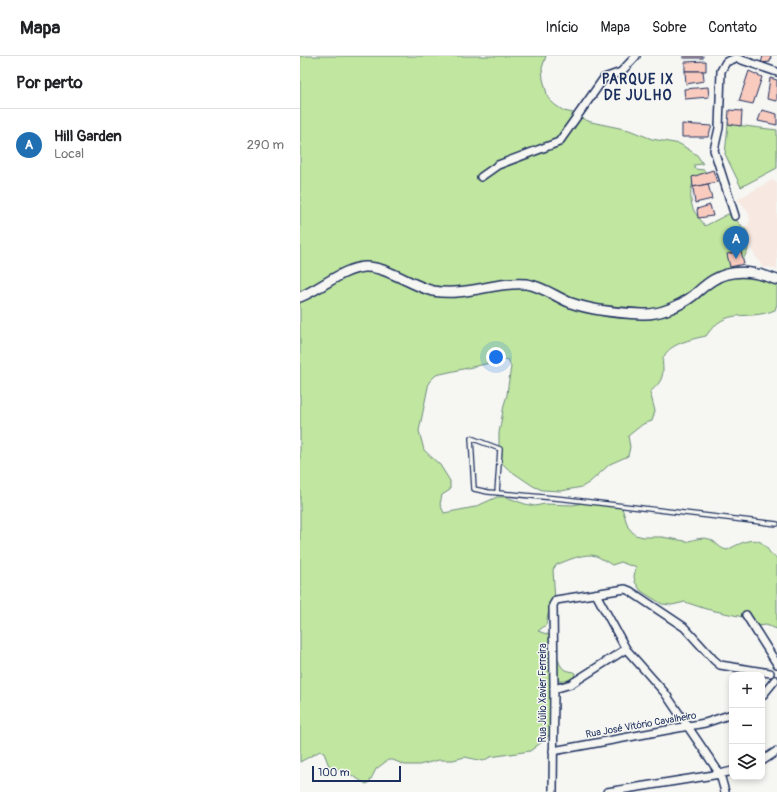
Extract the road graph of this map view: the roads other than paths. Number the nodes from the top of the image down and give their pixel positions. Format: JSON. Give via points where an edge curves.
{"nodes":[{"id":1,"x":636,"y":56,"type":"edge"},
{"id":2,"x":743,"y":58,"type":"edge"},
{"id":3,"x":777,"y":72,"type":"edge"},
{"id":4,"x":481,"y":177,"type":"dead end"},
{"id":5,"x":735,"y":216,"type":"dead end"},
{"id":6,"x":777,"y":280,"type":"edge"},
{"id":7,"x":300,"y":297,"type":"edge"},
{"id":8,"x":497,"y":493,"type":"junction"},
{"id":9,"x":777,"y":524,"type":"edge"},
{"id":10,"x":596,"y":594,"type":"junction"},
{"id":11,"x":746,"y":615,"type":"dead end"},
{"id":12,"x":626,"y":649,"type":"junction"},
{"id":13,"x":777,"y":664,"type":"edge"},
{"id":14,"x":777,"y":668,"type":"edge"},
{"id":15,"x":770,"y":673,"type":"junction"},
{"id":16,"x":776,"y":680,"type":"edge"},
{"id":17,"x":554,"y":689,"type":"junction"},
{"id":18,"x":765,"y":693,"type":"edge"},
{"id":19,"x":729,"y":715,"type":"edge"},
{"id":20,"x":688,"y":727,"type":"junction"},
{"id":21,"x":553,"y":751,"type":"junction"},
{"id":22,"x":777,"y":751,"type":"edge"},
{"id":23,"x":765,"y":758,"type":"edge"},
{"id":24,"x":729,"y":771,"type":"edge"},
{"id":25,"x":720,"y":774,"type":"junction"},
{"id":26,"x":553,"y":792,"type":"edge"},
{"id":27,"x":607,"y":792,"type":"edge"},
{"id":28,"x":725,"y":792,"type":"edge"}],
"edges":[{"from":1,"to":4,"type":"street","via":[[621,72],[604,78],[559,142],[498,164]]},
{"from":2,"to":3,"type":"street"},
{"from":2,"to":5,"type":"street","via":[[726,62],[721,71],[719,128],[714,150]]},
{"from":6,"to":7,"type":"street","via":[[763,274],[732,273],[712,280],[684,302],[652,315],[593,310],[526,284],[472,291],[435,291],[378,268],[366,267],[354,269]]},
{"from":8,"to":8,"type":"lane","via":[[474,489],[471,438],[500,449]]},
{"from":8,"to":9,"type":"lane"},
{"from":10,"to":12,"type":"street"},
{"from":10,"to":15,"type":"street","via":[[625,589],[630,591],[684,627],[720,665]]},
{"from":10,"to":17,"type":"street","name":"Rua Júlio Xavier Ferreira","via":[[560,598],[553,606]]},
{"from":11,"to":13,"type":"street"},
{"from":12,"to":17,"type":"street","via":[[571,684]]},
{"from":12,"to":20,"type":"street","via":[[665,693]]},
{"from":14,"to":15,"type":"street"},
{"from":15,"to":16,"type":"street"},
{"from":16,"to":18,"type":"street"},
{"from":17,"to":21,"type":"street","name":"Rua Júlio Xavier Ferreira"},
{"from":19,"to":20,"type":"street","name":"Rua José Vitório Cavalheiro"},
{"from":20,"to":21,"type":"street","name":"Rua José Vitório Cavalheiro"},
{"from":20,"to":25,"type":"street"},
{"from":21,"to":26,"type":"street","name":"Rua Júlio Xavier Ferreira"},
{"from":22,"to":23,"type":"street"},
{"from":24,"to":25,"type":"street"},
{"from":25,"to":27,"type":"street"},
{"from":25,"to":28,"type":"street"}]}
